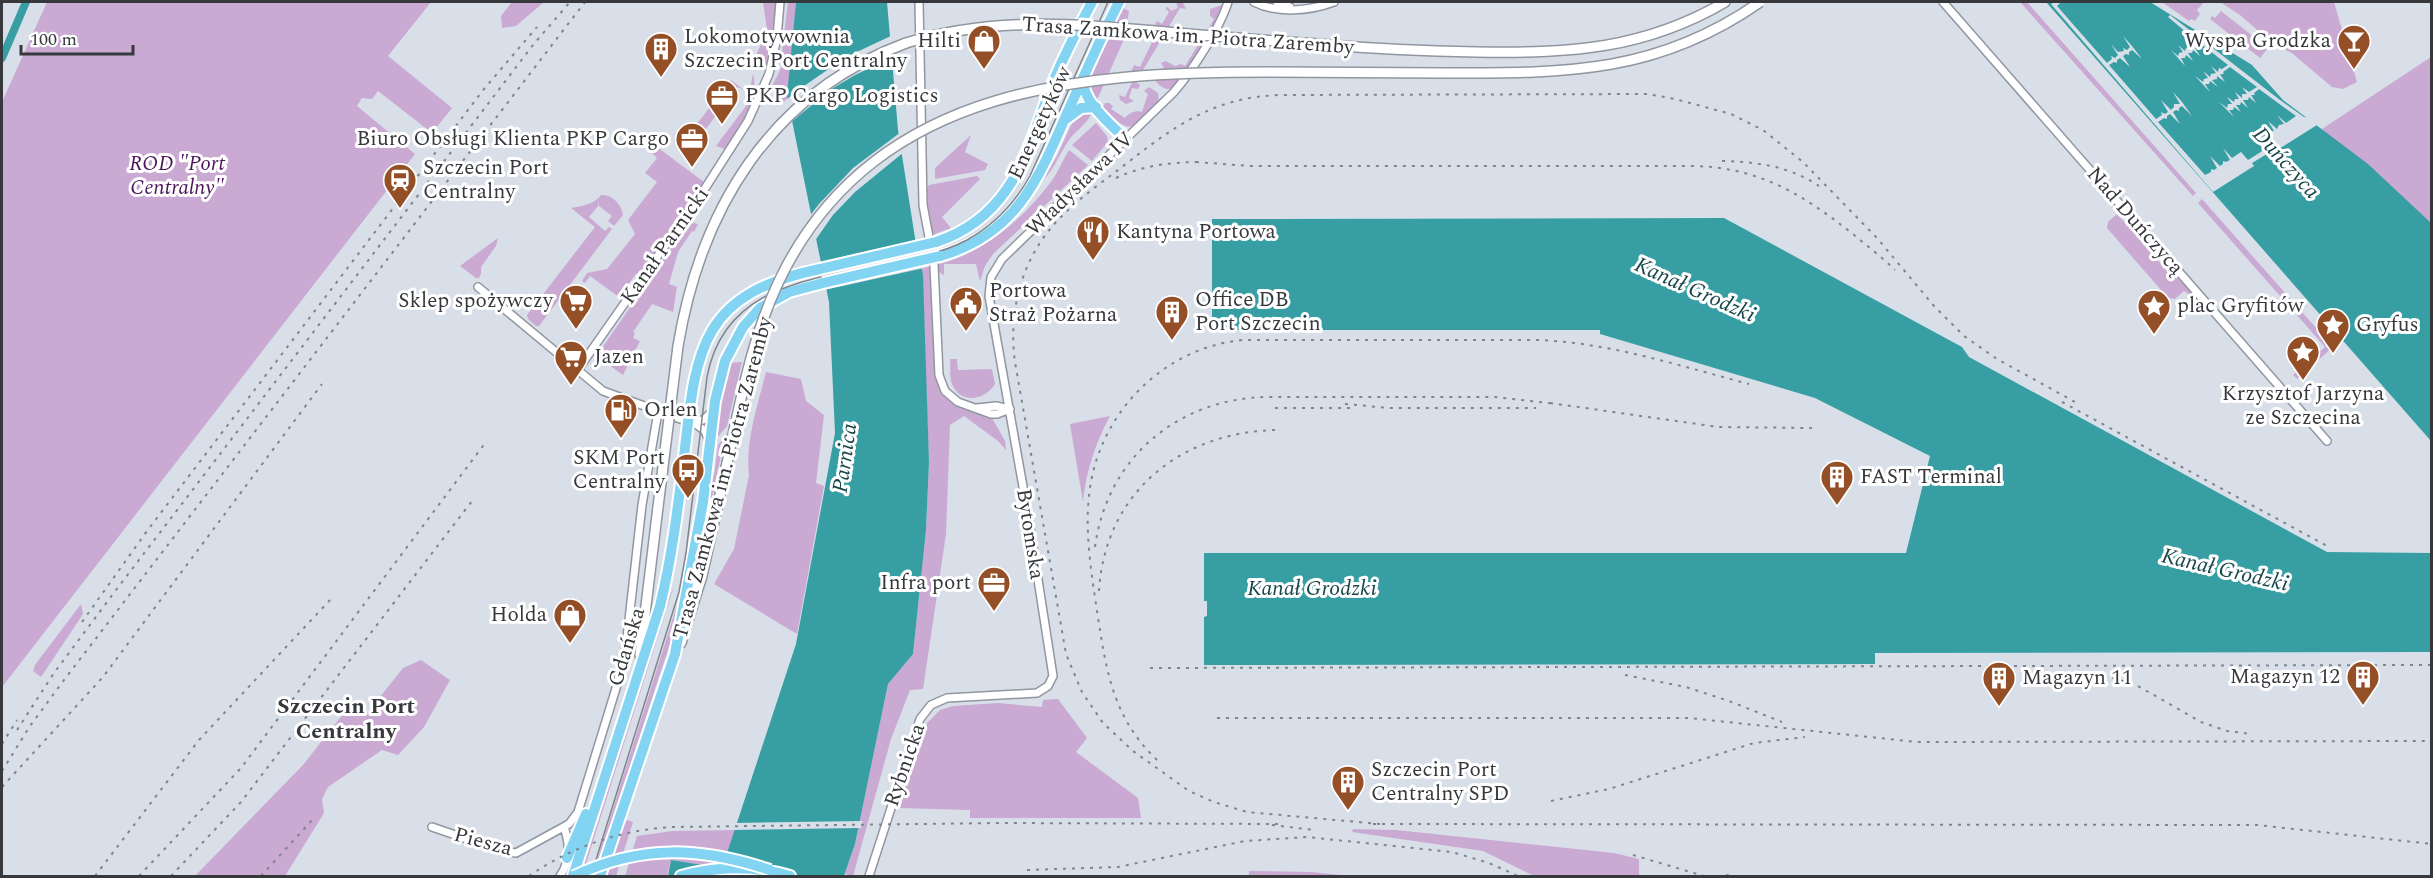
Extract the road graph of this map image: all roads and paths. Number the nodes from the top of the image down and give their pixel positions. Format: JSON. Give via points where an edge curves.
{"nodes":[{"id":1,"x":780,"y":2,"type":"edge"},
{"id":2,"x":919,"y":2,"type":"edge"},
{"id":3,"x":1092,"y":2,"type":"edge"},
{"id":4,"x":1119,"y":2,"type":"edge"},
{"id":5,"x":1228,"y":2,"type":"edge"},
{"id":6,"x":1254,"y":2,"type":"edge"},
{"id":7,"x":1277,"y":2,"type":"edge"},
{"id":8,"x":1334,"y":2,"type":"edge"},
{"id":9,"x":1725,"y":2,"type":"edge"},
{"id":10,"x":1761,"y":2,"type":"edge"},
{"id":11,"x":1943,"y":2,"type":"edge"},
{"id":12,"x":1302,"y":9,"type":"junction"},
{"id":13,"x":1083,"y":78,"type":"junction"},
{"id":14,"x":1096,"y":107,"type":"junction"},
{"id":15,"x":1060,"y":129,"type":"junction"},
{"id":16,"x":1126,"y":140,"type":"junction"},
{"id":17,"x":933,"y":240,"type":"junction"},
{"id":18,"x":937,"y":261,"type":"junction"},
{"id":19,"x":820,"y":269,"type":"joint"},
{"id":20,"x":478,"y":287,"type":"dead end"},
{"id":21,"x":577,"y":371,"type":"junction"},
{"id":22,"x":1005,"y":383,"type":"joint"},
{"id":23,"x":1010,"y":409,"type":"junction"},
{"id":24,"x":714,"y":410,"type":"junction"},
{"id":25,"x":658,"y":412,"type":"junction"},
{"id":26,"x":688,"y":422,"type":"junction"},
{"id":27,"x":2327,"y":441,"type":"dead end"},
{"id":28,"x":710,"y":447,"type":"junction"},
{"id":29,"x":672,"y":668,"type":"junction"},
{"id":30,"x":1049,"y":685,"type":"joint"},
{"id":31,"x":628,"y":710,"type":"junction"},
{"id":32,"x":601,"y":785,"type":"junction"},
{"id":33,"x":432,"y":827,"type":"dead end"},
{"id":34,"x":564,"y":827,"type":"junction"},
{"id":35,"x":567,"y":858,"type":"junction"},
{"id":36,"x":770,"y":870,"type":"junction"},
{"id":37,"x":560,"y":876,"type":"edge"},
{"id":38,"x":574,"y":876,"type":"edge"},
{"id":39,"x":600,"y":876,"type":"edge"},
{"id":40,"x":681,"y":876,"type":"edge"},
{"id":41,"x":790,"y":876,"type":"edge"},
{"id":42,"x":869,"y":876,"type":"edge"}],
"edges":[{"from":1,"to":21,"type":"street","name":"Kanał Parnicki","via":[[772,60],[754,111],[704,190]]},
{"from":2,"to":17,"type":"street","via":[[923,205]]},
{"from":3,"to":17,"type":"main road","name":"Energetyków","via":[[1062,62],[1010,187],[975,223]]},
{"from":4,"to":13,"type":"main road","name":"Energetyków"},
{"from":5,"to":16,"type":"street","name":"Władysława IV","via":[[1186,78]]},
{"from":6,"to":12,"type":"street"},
{"from":7,"to":12,"type":"street"},
{"from":8,"to":12,"type":"street"},
{"from":9,"to":31,"type":"main road","name":"Trasa Zamkowa im. Piotra Zaremby","bridge":true,"via":[[1636,40],[1552,52],[1396,50],[1112,27],[991,25],[944,32],[884,52],[838,77],[789,116],[752,158],[718,211],[697,265],[680,334],[643,639]]},
{"from":10,"to":29,"type":"main road","name":"Trasa Zamkowa im. Piotra Zaremby","bridge":true,"via":[[1686,44],[1605,67],[1531,73],[1220,72],[1146,76],[1047,87],[998,99],[955,114],[913,136],[841,193],[804,238],[783,272],[763,319],[748,370],[702,576]]},
{"from":11,"to":27,"type":"street","name":"Nad Duńczycą"},
{"from":13,"to":14,"type":"main road","via":[[1085,92]]},
{"from":13,"to":15,"type":"main road","name":"Energetyków"},
{"from":14,"to":15,"type":"main road","via":[[1076,110]]},
{"from":14,"to":16,"type":"main road"},
{"from":15,"to":18,"type":"main road","name":"Energetyków","via":[[1035,182],[1011,215],[978,241]]},
{"from":16,"to":22,"type":"street","name":"Władysława IV","via":[[994,269],[989,293]]},
{"from":17,"to":19,"type":"main road","name":"Energetyków","bridge":true},
{"from":18,"to":23,"type":"street","via":[[941,382],[952,398],[975,408],[994,414]]},
{"from":18,"to":24,"type":"main road","name":"Energetyków","bridge":true,"via":[[823,283],[774,298],[749,320],[734,341],[725,361]]},
{"from":19,"to":26,"type":"main road","name":"Gdańska","via":[[762,285],[720,320],[700,355]]},
{"from":20,"to":21,"type":"street"},
{"from":21,"to":25,"type":"street","via":[[610,395]]},
{"from":22,"to":23,"type":"street","name":"Bytomska"},
{"from":23,"to":30,"type":"street","name":"Bytomska","via":[[1053,671]]},
{"from":24,"to":26,"type":"street","via":[[703,420]]},
{"from":24,"to":28,"type":"main road"},
{"from":25,"to":26,"type":"street"},
{"from":25,"to":34,"type":"street","name":"Gdańska","via":[[622,665],[580,807]]},
{"from":26,"to":28,"type":"street","via":[[705,431]]},
{"from":26,"to":31,"type":"main road","name":"Gdańska","via":[[667,577]]},
{"from":28,"to":29,"type":"main road"},
{"from":29,"to":39,"type":"main road"},
{"from":30,"to":42,"type":"street","name":"Rybnicka","via":[[1035,694],[945,698],[926,710],[911,744]]},
{"from":31,"to":32,"type":"main road","name":"Gdańska"},
{"from":32,"to":35,"type":"main road","via":[[590,800]]},
{"from":32,"to":38,"type":"main road","name":"Gdańska"},
{"from":33,"to":34,"type":"street","name":"Piesza","via":[[513,854]]},
{"from":34,"to":35,"type":"street"},
{"from":35,"to":37,"type":"street"},
{"from":36,"to":38,"type":"main road","bridge":true,"via":[[721,856],[665,852],[618,860]]},
{"from":36,"to":40,"type":"main road","bridge":true,"via":[[721,868]]},
{"from":36,"to":41,"type":"main road"}]}
